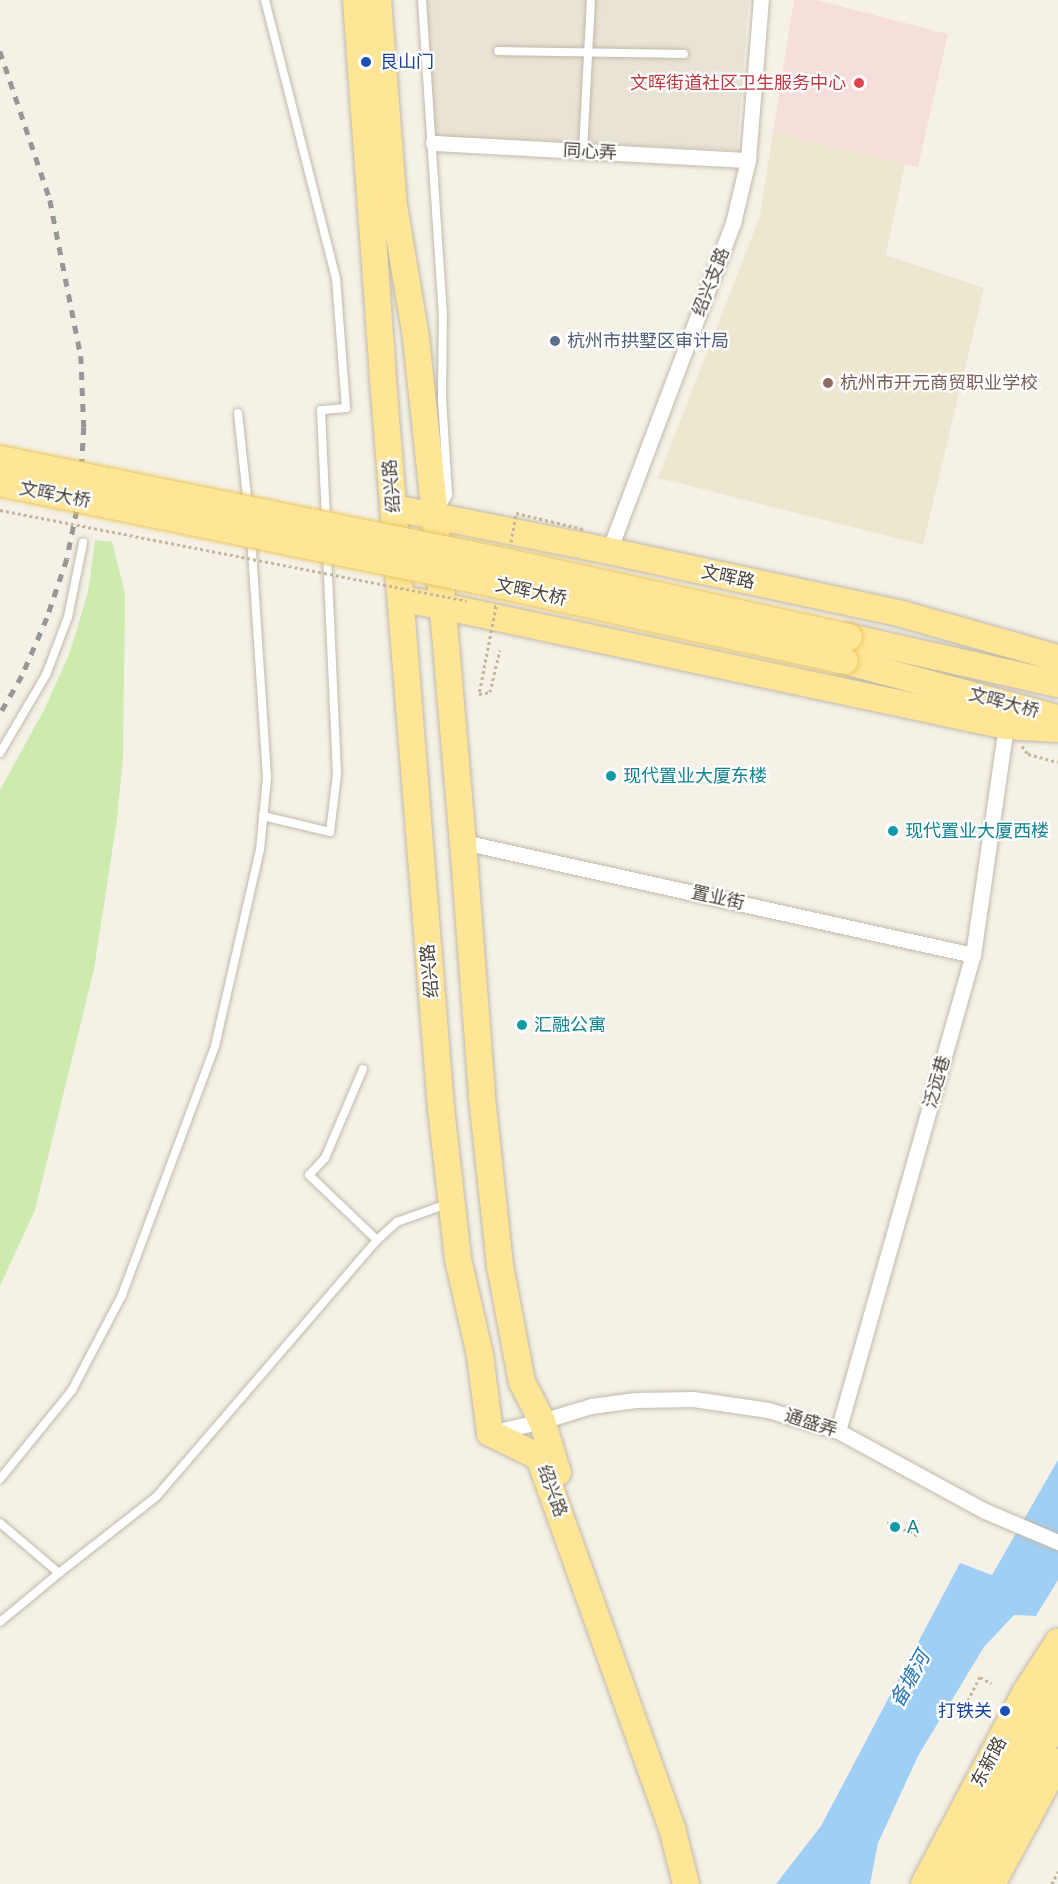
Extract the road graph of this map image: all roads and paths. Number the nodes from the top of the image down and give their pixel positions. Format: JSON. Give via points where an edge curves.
{"nodes":[{"id":1,"x":265,"y":0,"type":"edge"},
{"id":2,"x":356,"y":0,"type":"edge"},
{"id":3,"x":378,"y":0,"type":"edge"},
{"id":4,"x":422,"y":0,"type":"edge"},
{"id":5,"x":591,"y":0,"type":"edge"},
{"id":6,"x":761,"y":0,"type":"edge"},
{"id":7,"x":498,"y":51,"type":"dead end"},
{"id":8,"x":588,"y":52,"type":"junction"},
{"id":9,"x":684,"y":54,"type":"dead end"},
{"id":10,"x":433,"y":143,"type":"junction"},
{"id":11,"x":583,"y":152,"type":"junction"},
{"id":12,"x":748,"y":160,"type":"junction"},
{"id":13,"x":238,"y":413,"type":"dead end"},
{"id":14,"x":0,"y":459,"type":"edge"},
{"id":15,"x":0,"y":483,"type":"edge"},
{"id":16,"x":394,"y":508,"type":"junction"},
{"id":17,"x":0,"y":510,"type":"edge"},
{"id":18,"x":249,"y":515,"type":"dead end"},
{"id":19,"x":435,"y":517,"type":"junction"},
{"id":20,"x":250,"y":526,"type":"dead end"},
{"id":21,"x":583,"y":530,"type":"dead end"},
{"id":22,"x":83,"y":543,"type":"dead end"},
{"id":23,"x":511,"y":546,"type":"dead end"},
{"id":24,"x":609,"y":551,"type":"junction"},
{"id":25,"x":401,"y":600,"type":"junction"},
{"id":26,"x":473,"y":602,"type":"dead end"},
{"id":27,"x":485,"y":604,"type":"dead end"},
{"id":28,"x":442,"y":606,"type":"junction"},
{"id":29,"x":847,"y":649,"type":"junction"},
{"id":30,"x":500,"y":650,"type":"dead end"},
{"id":31,"x":1058,"y":658,"type":"edge"},
{"id":32,"x":1058,"y":684,"type":"edge"},
{"id":33,"x":1058,"y":718,"type":"edge"},
{"id":34,"x":1006,"y":726,"type":"junction"},
{"id":35,"x":1058,"y":729,"type":"edge"},
{"id":36,"x":0,"y":753,"type":"edge"},
{"id":37,"x":263,"y":816,"type":"junction"},
{"id":38,"x":464,"y":842,"type":"junction"},
{"id":39,"x":973,"y":955,"type":"junction"},
{"id":40,"x":363,"y":1069,"type":"dead end"},
{"id":41,"x":452,"y":1203,"type":"junction"},
{"id":42,"x":377,"y":1240,"type":"junction"},
{"id":43,"x":542,"y":1421,"type":"junction"},
{"id":44,"x":838,"y":1431,"type":"junction"},
{"id":45,"x":490,"y":1433,"type":"junction"},
{"id":46,"x":0,"y":1479,"type":"edge"},
{"id":47,"x":886,"y":1522,"type":"dead end"},
{"id":48,"x":0,"y":1523,"type":"edge"},
{"id":49,"x":919,"y":1536,"type":"dead end"},
{"id":50,"x":1058,"y":1542,"type":"edge"},
{"id":51,"x":59,"y":1573,"type":"junction"},
{"id":52,"x":0,"y":1622,"type":"edge"},
{"id":53,"x":1058,"y":1642,"type":"edge"},
{"id":54,"x":1058,"y":1677,"type":"edge"},
{"id":55,"x":991,"y":1683,"type":"dead end"},
{"id":56,"x":965,"y":1706,"type":"dead end"},
{"id":57,"x":1058,"y":1717,"type":"edge"},
{"id":58,"x":1058,"y":1762,"type":"edge"},
{"id":59,"x":1058,"y":1871,"type":"edge"},
{"id":60,"x":686,"y":1884,"type":"edge"},
{"id":61,"x":700,"y":1884,"type":"edge"},
{"id":62,"x":924,"y":1884,"type":"edge"},
{"id":63,"x":949,"y":1884,"type":"edge"},
{"id":64,"x":970,"y":1884,"type":"edge"},
{"id":65,"x":992,"y":1884,"type":"edge"},
{"id":66,"x":1052,"y":1884,"type":"edge"}],
"edges":[{"from":1,"to":37,"type":"lane","via":[[336,278],[346,408],[321,410],[337,774],[330,832]]},
{"from":2,"to":16,"type":"main road","name":"绍兴路"},
{"from":3,"to":19,"type":"main road","name":"绍兴路","via":[[394,206],[416,338]]},
{"from":4,"to":10,"type":"lane"},
{"from":5,"to":8,"type":"lane"},
{"from":6,"to":12,"type":"street","name":"绍兴支路"},
{"from":7,"to":8,"type":"lane"},
{"from":8,"to":9,"type":"lane"},
{"from":8,"to":11,"type":"lane"},
{"from":10,"to":11,"type":"street","name":"同心弄"},
{"from":10,"to":19,"type":"lane","via":[[448,495]]},
{"from":11,"to":12,"type":"street","name":"同心弄"},
{"from":12,"to":24,"type":"street","name":"绍兴支路","via":[[733,223]]},
{"from":13,"to":18,"type":"lane"},
{"from":14,"to":29,"type":"main road","name":"文晖大桥","bridge":true,"via":[[518,564]]},
{"from":15,"to":29,"type":"main road","name":"文晖大桥","bridge":true,"via":[[500,585]]},
{"from":16,"to":19,"type":"main road","name":"文晖路"},
{"from":16,"to":25,"type":"main road","name":"绍兴路"},
{"from":17,"to":26,"type":"path","bridge":true},
{"from":19,"to":24,"type":"main road","name":"文晖路"},
{"from":19,"to":28,"type":"main road","name":"绍兴路"},
{"from":20,"to":37,"type":"lane","via":[[267,777]]},
{"from":21,"to":23,"type":"path","bridge":true,"via":[[516,513]]},
{"from":22,"to":36,"type":"lane","via":[[68,617],[46,675]]},
{"from":24,"to":31,"type":"main road","name":"文晖路","via":[[902,614]]},
{"from":25,"to":28,"type":"main road"},
{"from":25,"to":41,"type":"main road","name":"绍兴路"},
{"from":27,"to":30,"type":"path","bridge":true,"via":[[496,606],[479,693],[490,692]]},
{"from":28,"to":34,"type":"main road"},
{"from":28,"to":38,"type":"main road","name":"绍兴路"},
{"from":29,"to":32,"type":"main road","name":"文晖大桥"},
{"from":29,"to":33,"type":"main road","name":"文晖大桥"},
{"from":34,"to":35,"type":"main road"},
{"from":34,"to":39,"type":"street","name":"泛远巷"},
{"from":37,"to":46,"type":"lane","via":[[260,850],[215,1046],[122,1295],[72,1390]]},
{"from":38,"to":39,"type":"street","name":"置业街"},
{"from":38,"to":43,"type":"main road","name":"绍兴路","via":[[482,1097],[500,1266],[522,1382]]},
{"from":39,"to":44,"type":"street","name":"泛远巷"},
{"from":40,"to":42,"type":"lane","via":[[325,1158],[309,1175]]},
{"from":41,"to":42,"type":"lane","via":[[396,1222]]},
{"from":41,"to":45,"type":"main road","name":"绍兴路","via":[[458,1259],[480,1355]]},
{"from":42,"to":51,"type":"lane","via":[[156,1497]]},
{"from":43,"to":44,"type":"street","name":"通盛弄","via":[[591,1406],[693,1399],[768,1410]]},
{"from":43,"to":45,"type":"street","name":"通盛弄"},
{"from":43,"to":61,"type":"main road","name":"绍兴路","via":[[687,1832]]},
{"from":44,"to":50,"type":"street","name":"通盛弄","via":[[985,1511]]},
{"from":45,"to":60,"type":"main road","name":"绍兴路","via":[[540,1456],[673,1832]]},
{"from":47,"to":49,"type":"path"},
{"from":48,"to":51,"type":"lane"},
{"from":51,"to":52,"type":"lane"},
{"from":53,"to":62,"type":"main road","name":"东新路","via":[[1025,1693]]},
{"from":54,"to":63,"type":"main road","name":"东新路"},
{"from":55,"to":56,"type":"path","via":[[980,1677]]},
{"from":57,"to":64,"type":"main road"},
{"from":58,"to":65,"type":"main road"},
{"from":59,"to":66,"type":"path"}]}
